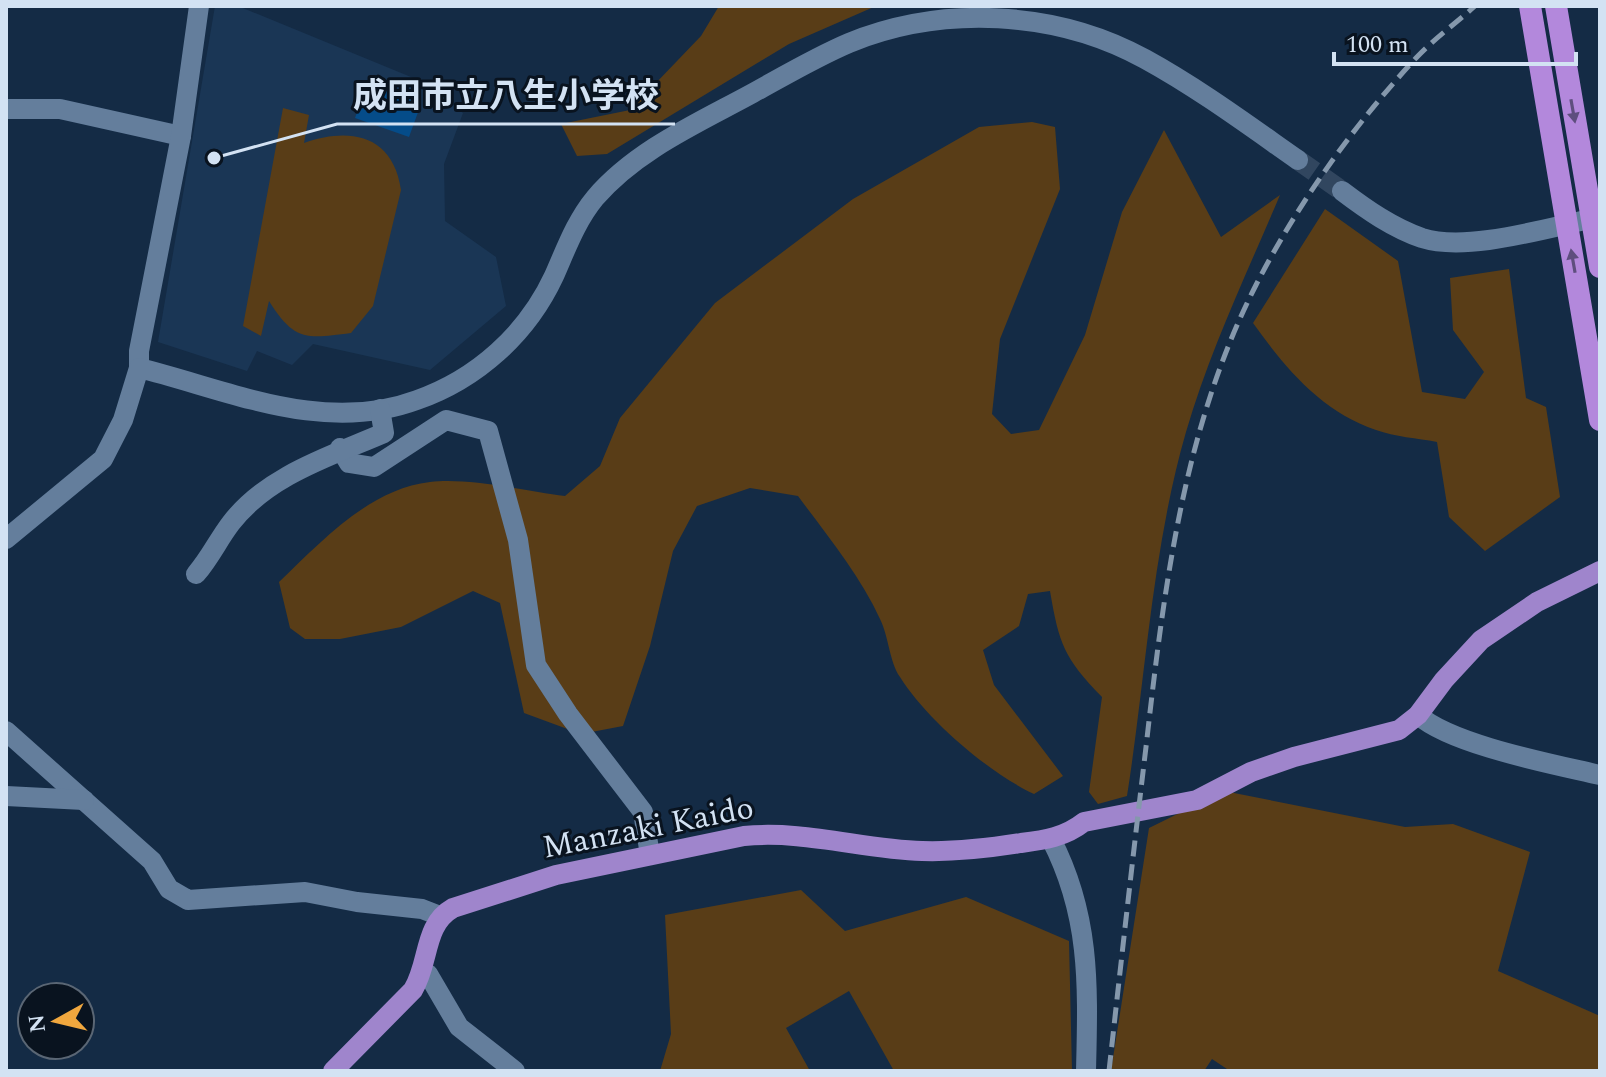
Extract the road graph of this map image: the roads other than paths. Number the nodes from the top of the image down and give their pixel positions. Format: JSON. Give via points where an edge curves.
{"nodes":[{"id":1,"x":199,"y":6,"type":"edge"},
{"id":2,"x":1530,"y":6,"type":"edge"},
{"id":3,"x":1556,"y":6,"type":"edge"},
{"id":4,"x":6,"y":109,"type":"edge"},
{"id":5,"x":181,"y":136,"type":"junction"},
{"id":6,"x":1298,"y":160,"type":"tunnel mouth"},
{"id":7,"x":1342,"y":191,"type":"tunnel mouth"},
{"id":8,"x":1600,"y":217,"type":"edge"},
{"id":9,"x":1600,"y":267,"type":"edge"},
{"id":10,"x":139,"y":368,"type":"junction"},
{"id":11,"x":380,"y":409,"type":"junction"},
{"id":12,"x":1600,"y":420,"type":"edge"},
{"id":13,"x":340,"y":448,"type":"junction"},
{"id":14,"x":6,"y":539,"type":"edge"},
{"id":15,"x":1600,"y":571,"type":"edge"},
{"id":16,"x":196,"y":574,"type":"dead end"},
{"id":17,"x":1418,"y":715,"type":"junction"},
{"id":18,"x":6,"y":731,"type":"edge"},
{"id":19,"x":1600,"y":775,"type":"edge"},
{"id":20,"x":6,"y":796,"type":"edge"},
{"id":21,"x":84,"y":800,"type":"junction"},
{"id":22,"x":1051,"y":839,"type":"junction"},
{"id":23,"x":650,"y":855,"type":"junction"},
{"id":24,"x":440,"y":916,"type":"junction"},
{"id":25,"x":422,"y":976,"type":"junction"},
{"id":26,"x":333,"y":1071,"type":"edge"},
{"id":27,"x":515,"y":1071,"type":"edge"},
{"id":28,"x":1086,"y":1071,"type":"edge"}],
"edges":[{"from":1,"to":5,"type":"street"},
{"from":12,"to":2,"type":"highway","one_way":true},
{"from":3,"to":9,"type":"highway","one_way":true},
{"from":4,"to":5,"type":"street","via":[[60,109]]},
{"from":5,"to":10,"type":"street"},
{"from":6,"to":11,"type":"street","via":[[1143,58],[1074,30],[1028,21],[952,18],[879,33],[824,55],[639,158],[594,200],[539,303],[508,343],[454,385]]},
{"from":7,"to":8,"type":"street","via":[[1398,228],[1426,239],[1500,236]]},
{"from":10,"to":11,"type":"street","via":[[288,408],[329,413]]},
{"from":10,"to":14,"type":"street","via":[[123,420],[103,459]]},
{"from":11,"to":13,"type":"street","via":[[384,433]]},
{"from":13,"to":16,"type":"street","via":[[266,491],[231,523]]},
{"from":13,"to":23,"type":"street","via":[[349,463],[374,467],[446,420],[488,431],[518,540],[536,665],[643,812]]},
{"from":15,"to":17,"type":"main road","via":[[1537,602],[1481,640]]},
{"from":17,"to":19,"type":"street","via":[[1455,736]]},
{"from":17,"to":22,"type":"main road","name":"Manzaki Kaido","via":[[1399,730],[1294,757],[1197,800],[1084,822]]},
{"from":18,"to":21,"type":"street"},
{"from":20,"to":21,"type":"street"},
{"from":21,"to":24,"type":"street","via":[[152,861],[178,898],[305,892]]},
{"from":22,"to":23,"type":"main road","name":"Manzaki Kaido","via":[[923,851],[770,833]]},
{"from":22,"to":28,"type":"street","via":[[1081,917],[1086,950]]},
{"from":23,"to":24,"type":"main road","name":"Manzaki Kaido","via":[[556,875]]},
{"from":24,"to":25,"type":"main road"},
{"from":25,"to":26,"type":"main road","via":[[376,1031]]},
{"from":25,"to":27,"type":"street","via":[[428,974],[436,983],[459,1027]]}]}
